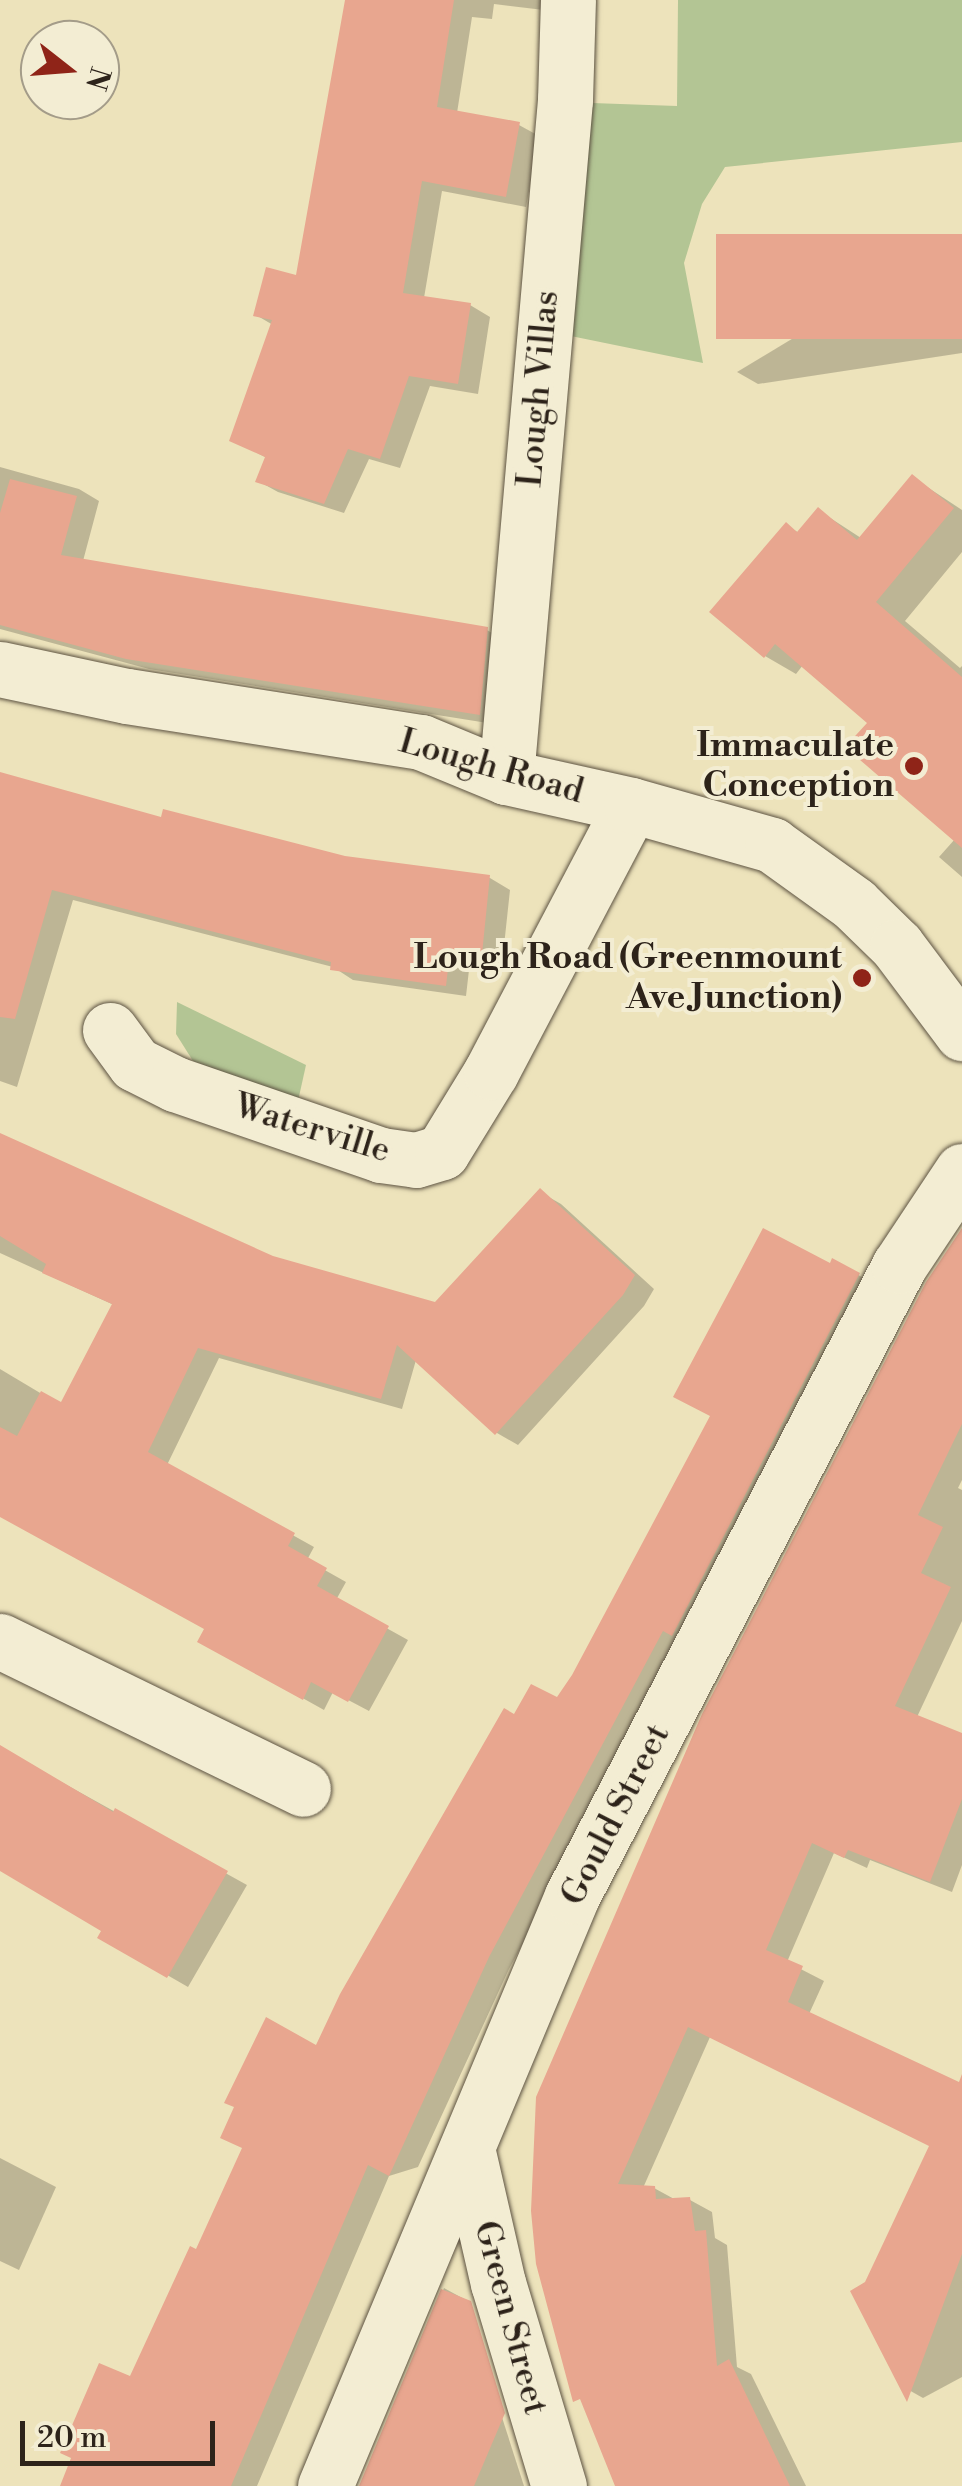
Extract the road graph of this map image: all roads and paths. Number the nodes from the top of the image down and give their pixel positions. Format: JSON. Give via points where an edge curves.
{"nodes":[{"id":1,"x":568,"y":0,"type":"edge"},
{"id":2,"x":0,"y":668,"type":"edge"},
{"id":3,"x":506,"y":777,"type":"junction"},
{"id":4,"x":631,"y":804,"type":"junction"},
{"id":5,"x":110,"y":1030,"type":"dead end"},
{"id":6,"x":962,"y":1033,"type":"edge"},
{"id":7,"x":962,"y":1171,"type":"edge"},
{"id":8,"x":0,"y":1641,"type":"edge"},
{"id":9,"x":303,"y":1789,"type":"dead end"},
{"id":10,"x":467,"y":2148,"type":"junction"},
{"id":11,"x":325,"y":2486,"type":"edge"},
{"id":12,"x":559,"y":2486,"type":"edge"}],
"edges":[{"from":1,"to":3,"type":"street","name":"Lough Villas"},
{"from":2,"to":3,"type":"street","name":"Lough Road","via":[[126,696],[421,742]]},
{"from":3,"to":4,"type":"street","name":"Lough Road"},
{"from":4,"to":5,"type":"street","name":"Waterville","via":[[442,1152],[416,1160],[381,1156],[174,1084],[135,1064]]},
{"from":4,"to":6,"type":"street","name":"Lough Road","via":[[772,845],[816,874],[897,946]]},
{"from":7,"to":10,"type":"street","name":"Gould Street","via":[[898,1266],[572,1896]]},
{"from":8,"to":9,"type":"street"},
{"from":10,"to":11,"type":"street","name":"Gould Street"},
{"from":10,"to":12,"type":"street","name":"Green Street","via":[[498,2283]]}]}
